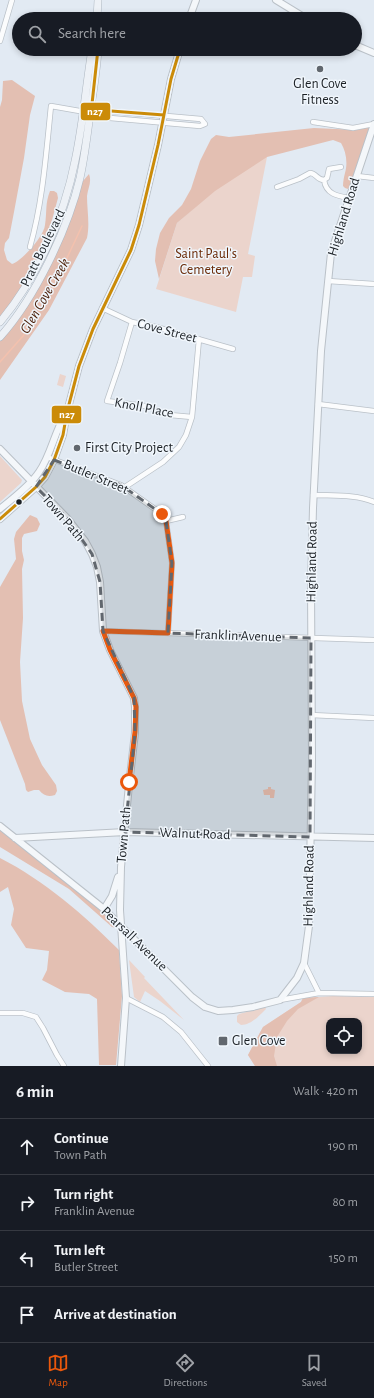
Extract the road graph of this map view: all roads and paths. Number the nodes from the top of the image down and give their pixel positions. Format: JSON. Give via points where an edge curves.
{"nodes":[{"id":1,"x":11,"y":0,"type":"edge"},
{"id":2,"x":98,"y":0,"type":"edge"},
{"id":3,"x":196,"y":0,"type":"edge"},
{"id":4,"x":276,"y":0,"type":"edge"},
{"id":5,"x":98,"y":12,"type":"edge"},
{"id":6,"x":192,"y":12,"type":"edge"},
{"id":7,"x":296,"y":12,"type":"edge"},
{"id":8,"x":0,"y":41,"type":"edge"},
{"id":9,"x":362,"y":48,"type":"edge"},
{"id":10,"x":374,"y":53,"type":"edge"},
{"id":11,"x":91,"y":56,"type":"edge"},
{"id":12,"x":97,"y":56,"type":"edge"},
{"id":13,"x":178,"y":56,"type":"edge"},
{"id":14,"x":83,"y":112,"type":"junction"},
{"id":15,"x":90,"y":113,"type":"junction"},
{"id":16,"x":164,"y":115,"type":"junction"},
{"id":17,"x":313,"y":122,"type":"dead end"},
{"id":18,"x":162,"y":124,"type":"junction"},
{"id":19,"x":374,"y":124,"type":"edge"},
{"id":20,"x":341,"y":167,"type":"dead end"},
{"id":21,"x":357,"y":176,"type":"junction"},
{"id":22,"x":374,"y":178,"type":"edge"},
{"id":23,"x":324,"y":180,"type":"junction"},
{"id":24,"x":277,"y":186,"type":"dead end"},
{"id":25,"x":349,"y":198,"type":"junction"},
{"id":26,"x":30,"y":247,"type":"dead end"},
{"id":27,"x":328,"y":281,"type":"junction"},
{"id":28,"x":374,"y":284,"type":"edge"},
{"id":29,"x":102,"y":308,"type":"junction"},
{"id":30,"x":0,"y":322,"type":"edge"},
{"id":31,"x":132,"y":322,"type":"junction"},
{"id":32,"x":0,"y":337,"type":"edge"},
{"id":33,"x":199,"y":339,"type":"junction"},
{"id":34,"x":233,"y":349,"type":"dead end"},
{"id":35,"x":318,"y":404,"type":"junction"},
{"id":36,"x":374,"y":411,"type":"edge"},
{"id":37,"x":67,"y":412,"type":"junction"},
{"id":38,"x":192,"y":417,"type":"junction"},
{"id":39,"x":0,"y":449,"type":"edge"},
{"id":40,"x":47,"y":457,"type":"junction"},
{"id":41,"x":54,"y":460,"type":"junction"},
{"id":42,"x":31,"y":482,"type":"junction"},
{"id":43,"x":36,"y":487,"type":"junction"},
{"id":44,"x":125,"y":487,"type":"junction"},
{"id":45,"x":314,"y":495,"type":"junction"},
{"id":46,"x":374,"y":502,"type":"edge"},
{"id":47,"x":0,"y":509,"type":"edge"},
{"id":48,"x":182,"y":517,"type":"dead end"},
{"id":49,"x":0,"y":519,"type":"edge"},
{"id":50,"x":166,"y":521,"type":"junction"},
{"id":51,"x":103,"y":631,"type":"junction"},
{"id":52,"x":168,"y":633,"type":"junction"},
{"id":53,"x":311,"y":638,"type":"junction"},
{"id":54,"x":374,"y":640,"type":"edge"},
{"id":55,"x":311,"y":715,"type":"junction"},
{"id":56,"x":374,"y":718,"type":"edge"},
{"id":57,"x":0,"y":826,"type":"edge"},
{"id":58,"x":125,"y":832,"type":"junction"},
{"id":59,"x":310,"y":837,"type":"junction"},
{"id":60,"x":16,"y":838,"type":"junction"},
{"id":61,"x":374,"y":838,"type":"edge"},
{"id":62,"x":121,"y":867,"type":"junction"},
{"id":63,"x":104,"y":910,"type":"junction"},
{"id":64,"x":122,"y":926,"type":"junction"},
{"id":65,"x":142,"y":946,"type":"junction"},
{"id":66,"x":124,"y":949,"type":"junction"},
{"id":67,"x":304,"y":963,"type":"junction"},
{"id":68,"x":319,"y":993,"type":"junction"},
{"id":69,"x":374,"y":994,"type":"edge"},
{"id":70,"x":126,"y":998,"type":"junction"},
{"id":71,"x":280,"y":1000,"type":"junction"},
{"id":72,"x":0,"y":1013,"type":"edge"},
{"id":73,"x":64,"y":1066,"type":"edge"},
{"id":74,"x":121,"y":1066,"type":"edge"},
{"id":75,"x":208,"y":1066,"type":"edge"}],
"edges":[{"from":1,"to":8,"type":"street"},
{"from":2,"to":5,"type":"main road"},
{"from":3,"to":6,"type":"street"},
{"from":4,"to":7,"type":"street"},
{"from":9,"to":10,"type":"street"},
{"from":11,"to":14,"type":"main road","name":"Pratt Boulevard"},
{"from":12,"to":15,"type":"main road","name":"Pratt Boulevard"},
{"from":13,"to":16,"type":"street"},
{"from":14,"to":15,"type":"street"},
{"from":14,"to":26,"type":"street","via":[[51,106],[44,181],[37,224]]},
{"from":14,"to":30,"type":"main road","name":"Pratt Boulevard","via":[[66,198],[53,232],[23,290]]},
{"from":15,"to":16,"type":"street","via":[[98,110]]},
{"from":15,"to":18,"type":"street","via":[[99,118]]},
{"from":15,"to":32,"type":"main road","name":"Pratt Boulevard","via":[[80,179],[58,242],[30,295]]},
{"from":16,"to":18,"type":"street"},
{"from":16,"to":18,"type":"street","via":[[201,119],[205,124]]},
{"from":17,"to":19,"type":"street","via":[[353,128]]},
{"from":18,"to":29,"type":"street","via":[[139,224],[130,250]]},
{"from":19,"to":21,"type":"street","name":"Highland Road"},
{"from":20,"to":23,"type":"street","via":[[329,169]]},
{"from":21,"to":22,"type":"street"},
{"from":21,"to":25,"type":"street","name":"Highland Road"},
{"from":23,"to":24,"type":"street","via":[[310,173]]},
{"from":23,"to":25,"type":"street","via":[[331,193]]},
{"from":25,"to":27,"type":"street","name":"Highland Road","via":[[333,248]]},
{"from":27,"to":28,"type":"street"},
{"from":27,"to":35,"type":"street","name":"Highland Road"},
{"from":29,"to":31,"type":"street","name":"Cove Street"},
{"from":29,"to":37,"type":"street","via":[[79,366]]},
{"from":31,"to":33,"type":"street","name":"Cove Street","via":[[156,326]]},
{"from":31,"to":38,"type":"street","name":"Knoll Place","via":[[107,401],[145,406],[170,415]]},
{"from":33,"to":34,"type":"street","name":"Cove Street"},
{"from":33,"to":38,"type":"street"},
{"from":35,"to":36,"type":"street"},
{"from":35,"to":45,"type":"street","name":"Highland Road"},
{"from":37,"to":40,"type":"street"},
{"from":37,"to":41,"type":"street","via":[[63,435]]},
{"from":38,"to":44,"type":"street","via":[[179,447],[163,462]]},
{"from":39,"to":42,"type":"street","name":"Town Path"},
{"from":40,"to":41,"type":"street","name":"Butler Street"},
{"from":40,"to":42,"type":"street"},
{"from":41,"to":43,"type":"street"},
{"from":41,"to":44,"type":"street","name":"Butler Street"},
{"from":42,"to":43,"type":"street","name":"Town Path"},
{"from":42,"to":47,"type":"street"},
{"from":43,"to":49,"type":"street"},
{"from":43,"to":51,"type":"street","name":"Town Path","via":[[67,518],[92,554],[100,582]]},
{"from":44,"to":50,"type":"street","name":"Butler Street","via":[[159,511]]},
{"from":45,"to":46,"type":"street","via":[[363,498]]},
{"from":45,"to":53,"type":"street","name":"Highland Road"},
{"from":48,"to":50,"type":"street"},
{"from":50,"to":52,"type":"street","via":[[172,563]]},
{"from":51,"to":52,"type":"street","name":"Franklin Avenue"},
{"from":51,"to":58,"type":"street","name":"Town Path","via":[[136,707]]},
{"from":52,"to":53,"type":"street","name":"Franklin Avenue"},
{"from":53,"to":54,"type":"street","name":"Franklin Avenue"},
{"from":53,"to":55,"type":"street","name":"Highland Road"},
{"from":55,"to":56,"type":"street"},
{"from":55,"to":59,"type":"street","name":"Highland Road"},
{"from":57,"to":60,"type":"street","name":"Pearsall Avenue"},
{"from":58,"to":59,"type":"street","name":"Walnut Road"},
{"from":58,"to":60,"type":"street","name":"Walnut Road"},
{"from":58,"to":62,"type":"street","name":"Town Path"},
{"from":59,"to":61,"type":"street","name":"Walnut Road"},
{"from":59,"to":67,"type":"street","name":"Highland Road","via":[[309,926]]},
{"from":60,"to":63,"type":"street","name":"Pearsall Avenue"},
{"from":62,"to":63,"type":"street","via":[[112,896]]},
{"from":62,"to":64,"type":"street","name":"Town Path"},
{"from":63,"to":64,"type":"street","name":"Pearsall Avenue"},
{"from":64,"to":65,"type":"street","name":"Pearsall Avenue"},
{"from":64,"to":66,"type":"street","name":"Town Path"},
{"from":65,"to":66,"type":"street","via":[[131,941],[126,943]]},
{"from":65,"to":71,"type":"street","name":"Pearsall Avenue","via":[[192,997],[211,1010],[233,1010]]},
{"from":66,"to":70,"type":"street","name":"Town Path"},
{"from":67,"to":68,"type":"street"},
{"from":67,"to":71,"type":"street","name":"Highland Road","via":[[297,978]]},
{"from":68,"to":69,"type":"street"},
{"from":68,"to":71,"type":"street"},
{"from":70,"to":74,"type":"street","name":"Town Path"},
{"from":70,"to":75,"type":"street","via":[[164,1017],[181,1032]]},
{"from":72,"to":73,"type":"street","via":[[23,1013],[36,1017]]}]}
